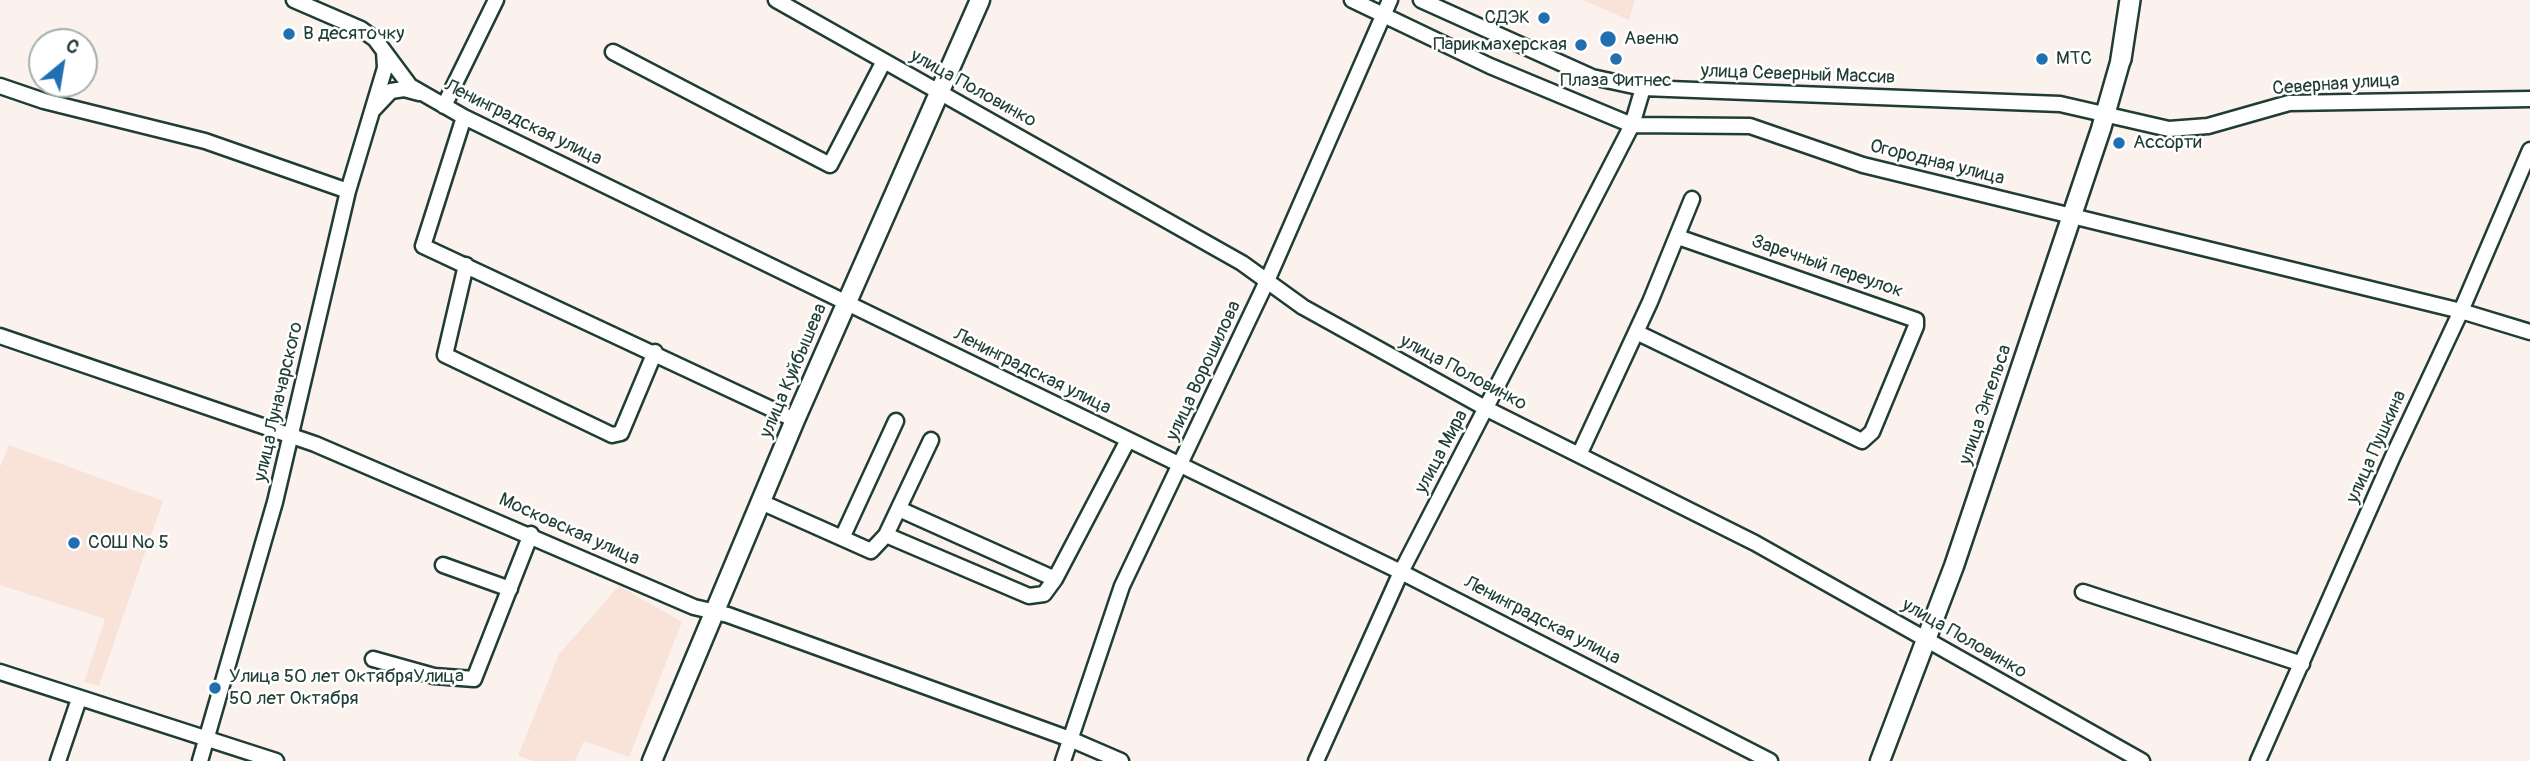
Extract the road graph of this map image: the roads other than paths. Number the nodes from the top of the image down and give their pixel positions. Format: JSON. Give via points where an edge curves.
{"nodes":[{"id":1,"x":496,"y":0,"type":"edge"},
{"id":2,"x":776,"y":0,"type":"edge"},
{"id":3,"x":980,"y":0,"type":"edge"},
{"id":4,"x":1352,"y":0,"type":"edge"},
{"id":5,"x":1390,"y":0,"type":"edge"},
{"id":6,"x":1420,"y":0,"type":"edge"},
{"id":7,"x":2124,"y":0,"type":"edge"},
{"id":8,"x":2130,"y":0,"type":"edge"},
{"id":9,"x":298,"y":1,"type":"edge"},
{"id":10,"x":1385,"y":15,"type":"junction"},
{"id":11,"x":384,"y":50,"type":"junction"},
{"id":12,"x":613,"y":52,"type":"dead end"},
{"id":13,"x":2121,"y":59,"type":"junction"},
{"id":14,"x":884,"y":61,"type":"junction"},
{"id":15,"x":0,"y":86,"type":"edge"},
{"id":16,"x":1643,"y":88,"type":"junction"},
{"id":17,"x":420,"y":93,"type":"junction"},
{"id":18,"x":942,"y":93,"type":"junction"},
{"id":19,"x":2530,"y":99,"type":"edge"},
{"id":20,"x":444,"y":106,"type":"junction"},
{"id":21,"x":2106,"y":114,"type":"junction"},
{"id":22,"x":464,"y":117,"type":"junction"},
{"id":23,"x":369,"y":119,"type":"junction"},
{"id":24,"x":1632,"y":125,"type":"junction"},
{"id":25,"x":2530,"y":150,"type":"edge"},
{"id":26,"x":348,"y":191,"type":"junction"},
{"id":27,"x":1692,"y":199,"type":"dead end"},
{"id":28,"x":2073,"y":216,"type":"junction"},
{"id":29,"x":1678,"y":237,"type":"junction"},
{"id":30,"x":466,"y":265,"type":"junction"},
{"id":31,"x":1267,"y":281,"type":"junction"},
{"id":32,"x":847,"y":302,"type":"junction"},
{"id":33,"x":2461,"y":311,"type":"junction"},
{"id":34,"x":1636,"y":332,"type":"junction"},
{"id":35,"x":2530,"y":332,"type":"edge"},
{"id":36,"x":0,"y":336,"type":"edge"},
{"id":37,"x":655,"y":352,"type":"junction"},
{"id":38,"x":1487,"y":409,"type":"junction"},
{"id":39,"x":795,"y":420,"type":"junction"},
{"id":40,"x":896,"y":421,"type":"dead end"},
{"id":41,"x":291,"y":437,"type":"junction"},
{"id":42,"x":931,"y":440,"type":"dead end"},
{"id":43,"x":1128,"y":440,"type":"junction"},
{"id":44,"x":1578,"y":455,"type":"junction"},
{"id":45,"x":1181,"y":466,"type":"junction"},
{"id":46,"x":761,"y":502,"type":"junction"},
{"id":47,"x":899,"y":509,"type":"junction"},
{"id":48,"x":531,"y":534,"type":"junction"},
{"id":49,"x":886,"y":535,"type":"junction"},
{"id":50,"x":842,"y":538,"type":"junction"},
{"id":51,"x":443,"y":565,"type":"dead end"},
{"id":52,"x":1401,"y":572,"type":"junction"},
{"id":53,"x":1055,"y":579,"type":"junction"},
{"id":54,"x":510,"y":589,"type":"junction"},
{"id":55,"x":2083,"y":592,"type":"dead end"},
{"id":56,"x":714,"y":613,"type":"junction"},
{"id":57,"x":1928,"y":640,"type":"junction"},
{"id":58,"x":373,"y":659,"type":"dead end"},
{"id":59,"x":2302,"y":664,"type":"junction"},
{"id":60,"x":0,"y":672,"type":"edge"},
{"id":61,"x":79,"y":699,"type":"junction"},
{"id":62,"x":207,"y":738,"type":"junction"},
{"id":63,"x":1070,"y":739,"type":"junction"},
{"id":64,"x":58,"y":761,"type":"edge"},
{"id":65,"x":200,"y":761,"type":"edge"},
{"id":66,"x":276,"y":761,"type":"edge"},
{"id":67,"x":652,"y":761,"type":"edge"},
{"id":68,"x":1063,"y":761,"type":"edge"},
{"id":69,"x":1121,"y":761,"type":"edge"},
{"id":70,"x":1316,"y":761,"type":"edge"},
{"id":71,"x":1770,"y":761,"type":"edge"},
{"id":72,"x":1880,"y":761,"type":"edge"},
{"id":73,"x":2142,"y":761,"type":"edge"},
{"id":74,"x":2258,"y":761,"type":"edge"}],
"edges":[{"from":1,"to":20,"type":"street"},
{"from":2,"to":14,"type":"street","name":"улица Половинко"},
{"from":3,"to":18,"type":"main road","name":"улица Куйбышева"},
{"from":4,"to":10,"type":"street","name":"Огородная улица"},
{"from":5,"to":10,"type":"street","name":"улица Ворошилова"},
{"from":6,"to":16,"type":"street","name":"улица Северный Массив","via":[[1592,77]]},
{"from":7,"to":13,"type":"highway"},
{"from":8,"to":13,"type":"highway"},
{"from":9,"to":11,"type":"street","name":"Ленинградская улица","via":[[361,29]]},
{"from":10,"to":24,"type":"street","name":"Огородная улица","via":[[1490,66]]},
{"from":10,"to":31,"type":"street","name":"улица Ворошилова"},
{"from":11,"to":17,"type":"street","name":"Ленинградская улица"},
{"from":11,"to":23,"type":"street","name":"улица Луначарского","via":[[385,68]]},
{"from":12,"to":14,"type":"street","via":[[830,165]]},
{"from":13,"to":21,"type":"main road","name":"улица Энгельса"},
{"from":14,"to":18,"type":"street","name":"улица Половинко"},
{"from":15,"to":26,"type":"street","via":[[205,141]]},
{"from":16,"to":21,"type":"street","name":"улица Северный Массив","via":[[2060,104]]},
{"from":16,"to":24,"type":"street","name":"улица Мира"},
{"from":17,"to":20,"type":"street","name":"Ленинградская улица"},
{"from":17,"to":23,"type":"street","via":[[391,92],[375,106]]},
{"from":18,"to":31,"type":"street","name":"улица Половинко"},
{"from":18,"to":32,"type":"main road","name":"улица Куйбышева"},
{"from":19,"to":21,"type":"street","name":"Северная улица","via":[[2289,103],[2207,126],[2169,129]]},
{"from":20,"to":22,"type":"street","name":"Ленинградская улица"},
{"from":21,"to":28,"type":"main road","name":"улица Энгельса"},
{"from":22,"to":30,"type":"street","via":[[423,246]]},
{"from":22,"to":32,"type":"street","name":"Ленинградская улица"},
{"from":23,"to":26,"type":"street","name":"улица Луначарского"},
{"from":24,"to":28,"type":"street","name":"Огородная улица","via":[[1751,126],[1863,165]]},
{"from":24,"to":38,"type":"street","name":"улица Мира"},
{"from":25,"to":33,"type":"street","name":"улица Пушкина"},
{"from":26,"to":41,"type":"street","name":"улица Луначарского"},
{"from":27,"to":29,"type":"street"},
{"from":28,"to":33,"type":"street","name":"Огородная улица"},
{"from":28,"to":57,"type":"main road","name":"улица Энгельса"},
{"from":29,"to":34,"type":"street"},
{"from":29,"to":34,"type":"street","name":"Заречный переулок","via":[[1916,320],[1872,432],[1862,441]]},
{"from":30,"to":37,"type":"street"},
{"from":30,"to":37,"type":"street","via":[[445,355],[612,435],[621,433]]},
{"from":31,"to":38,"type":"street","name":"улица Половинко","via":[[1303,307]]},
{"from":31,"to":45,"type":"street","name":"улица Ворошилова"},
{"from":32,"to":39,"type":"main road","name":"улица Куйбышева"},
{"from":32,"to":43,"type":"street","name":"Ленинградская улица"},
{"from":33,"to":35,"type":"street","name":"Огородная улица"},
{"from":33,"to":59,"type":"street","name":"улица Пушкина"},
{"from":34,"to":44,"type":"street"},
{"from":36,"to":41,"type":"street","name":"Московская улица"},
{"from":37,"to":39,"type":"street"},
{"from":38,"to":44,"type":"street","name":"улица Половинко"},
{"from":38,"to":52,"type":"street","name":"улица Мира"},
{"from":39,"to":46,"type":"main road","name":"улица Куйбышева"},
{"from":40,"to":50,"type":"street"},
{"from":41,"to":48,"type":"street","name":"Московская улица"},
{"from":41,"to":62,"type":"street","name":"улица Луначарского"},
{"from":42,"to":47,"type":"street"},
{"from":43,"to":45,"type":"street","name":"Ленинградская улица"},
{"from":43,"to":53,"type":"street"},
{"from":44,"to":57,"type":"street","name":"улица Половинко","via":[[1755,543]]},
{"from":45,"to":52,"type":"street","name":"Ленинградская улица"},
{"from":45,"to":63,"type":"street","name":"улица Ворошилова","via":[[1122,586]]},
{"from":46,"to":50,"type":"street"},
{"from":46,"to":56,"type":"main road","name":"улица Куйбышева"},
{"from":47,"to":49,"type":"street"},
{"from":47,"to":53,"type":"street"},
{"from":48,"to":54,"type":"street"},
{"from":48,"to":56,"type":"street","name":"Московская улица"},
{"from":49,"to":50,"type":"street","via":[[871,551]]},
{"from":49,"to":53,"type":"street","via":[[1029,596],[1044,594]]},
{"from":51,"to":54,"type":"street"},
{"from":52,"to":70,"type":"street","name":"улица Мира"},
{"from":52,"to":71,"type":"street","name":"Ленинградская улица"},
{"from":54,"to":58,"type":"street","via":[[474,679],[433,676]]},
{"from":55,"to":59,"type":"street"},
{"from":56,"to":63,"type":"street","name":"Московская улица"},
{"from":56,"to":67,"type":"main road","name":"улица Куйбышева"},
{"from":57,"to":72,"type":"main road","name":"улица Энгельса"},
{"from":57,"to":73,"type":"street","name":"улица Половинко"},
{"from":59,"to":74,"type":"street","name":"улица Пушкина"},
{"from":60,"to":61,"type":"street"},
{"from":61,"to":62,"type":"street"},
{"from":61,"to":64,"type":"street"},
{"from":62,"to":65,"type":"street","name":"улица Луначарского"},
{"from":62,"to":66,"type":"street"},
{"from":63,"to":68,"type":"street","name":"улица Ворошилова"},
{"from":63,"to":69,"type":"street","name":"Московская улица"}]}
